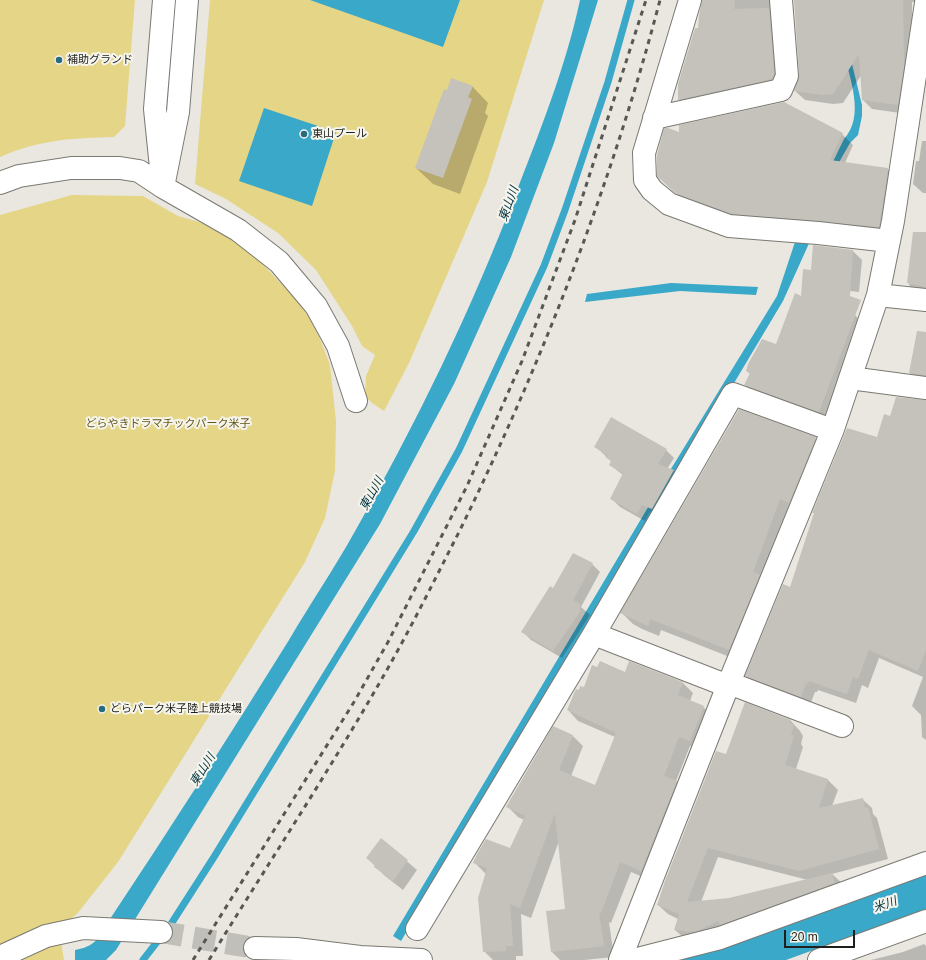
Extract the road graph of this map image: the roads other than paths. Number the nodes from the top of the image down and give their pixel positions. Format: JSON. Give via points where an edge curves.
{"nodes":[{"id":1,"x":164,"y":0,"type":"edge"},
{"id":2,"x":187,"y":0,"type":"edge"},
{"id":3,"x":690,"y":0,"type":"edge"},
{"id":4,"x":781,"y":0,"type":"edge"},
{"id":5,"x":925,"y":10,"type":"edge"},
{"id":6,"x":654,"y":118,"type":"junction"},
{"id":7,"x":0,"y":183,"type":"edge"},
{"id":8,"x":163,"y":187,"type":"junction"},
{"id":9,"x":889,"y":241,"type":"junction"},
{"id":10,"x":878,"y":295,"type":"junction"},
{"id":11,"x":926,"y":300,"type":"edge"},
{"id":12,"x":850,"y":378,"type":"junction"},
{"id":13,"x":926,"y":388,"type":"edge"},
{"id":14,"x":356,"y":401,"type":"dead end"},
{"id":15,"x":832,"y":430,"type":"junction"},
{"id":16,"x":594,"y":634,"type":"junction"},
{"id":17,"x":728,"y":684,"type":"junction"},
{"id":18,"x":842,"y":726,"type":"dead end"},
{"id":19,"x":926,"y":863,"type":"edge"},
{"id":20,"x":926,"y":920,"type":"edge"},
{"id":21,"x":417,"y":929,"type":"dead end"},
{"id":22,"x":161,"y":932,"type":"tunnel mouth"},
{"id":23,"x":255,"y":948,"type":"tunnel mouth"},
{"id":24,"x":0,"y":956,"type":"edge"},
{"id":25,"x":644,"y":959,"type":"edge"},
{"id":26,"x":421,"y":960,"type":"edge"},
{"id":27,"x":620,"y":960,"type":"edge"},
{"id":28,"x":819,"y":960,"type":"edge"}],
"edges":[{"from":1,"to":8,"type":"street","via":[[155,109]]},
{"from":2,"to":8,"type":"street","via":[[178,112]]},
{"from":3,"to":6,"type":"street"},
{"from":4,"to":6,"type":"street","via":[[787,76],[781,90]]},
{"from":5,"to":9,"type":"street"},
{"from":6,"to":9,"type":"street","via":[[644,153],[643,169],[645,180],[660,198],[690,213],[729,226]]},
{"from":7,"to":8,"type":"street","via":[[19,176],[71,168],[120,168],[140,171]]},
{"from":8,"to":14,"type":"street","via":[[238,230],[279,262],[316,306],[338,346]]},
{"from":9,"to":10,"type":"street"},
{"from":10,"to":11,"type":"street"},
{"from":10,"to":12,"type":"street"},
{"from":12,"to":13,"type":"street"},
{"from":12,"to":15,"type":"street"},
{"from":15,"to":16,"type":"street","via":[[733,394]]},
{"from":15,"to":17,"type":"street"},
{"from":16,"to":17,"type":"street"},
{"from":16,"to":21,"type":"street"},
{"from":17,"to":18,"type":"street"},
{"from":17,"to":27,"type":"street"},
{"from":19,"to":25,"type":"street","via":[[720,938]]},
{"from":20,"to":28,"type":"street"},
{"from":22,"to":24,"type":"street","via":[[83,928],[54,940]]},
{"from":23,"to":26,"type":"street"}]}
